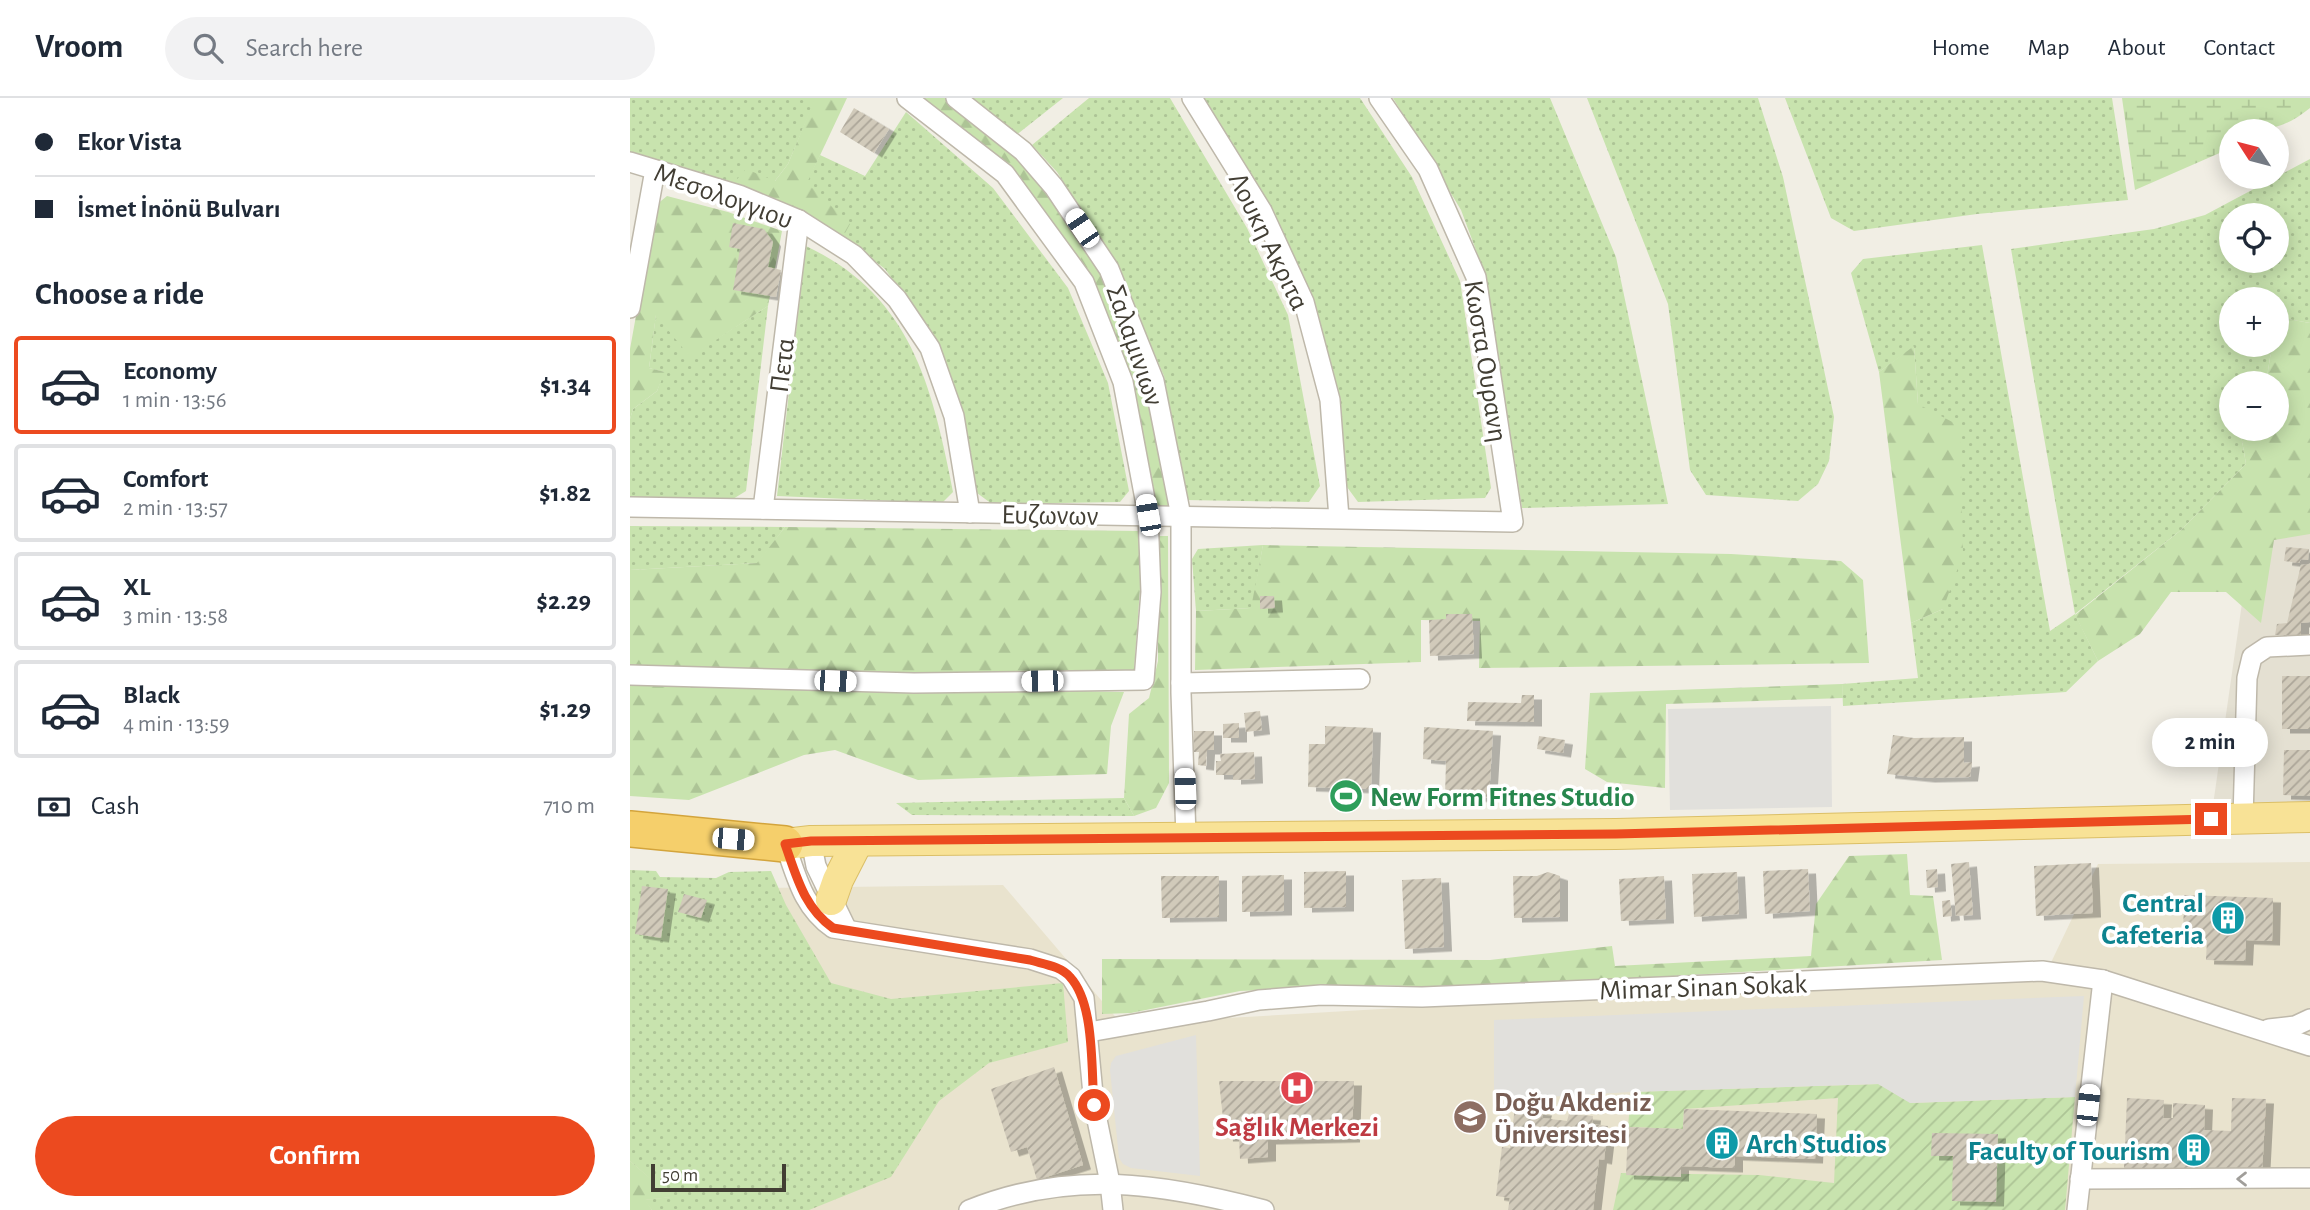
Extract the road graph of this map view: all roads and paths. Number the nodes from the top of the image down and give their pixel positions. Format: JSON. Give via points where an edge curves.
{"nodes":[{"id":1,"x":907,"y":98,"type":"edge"},
{"id":2,"x":956,"y":98,"type":"edge"},
{"id":3,"x":1192,"y":98,"type":"edge"},
{"id":4,"x":1379,"y":98,"type":"edge"},
{"id":5,"x":630,"y":162,"type":"edge"},
{"id":6,"x":655,"y":170,"type":"junction"},
{"id":7,"x":799,"y":220,"type":"junction"},
{"id":8,"x":630,"y":308,"type":"edge"},
{"id":9,"x":630,"y":507,"type":"edge"},
{"id":10,"x":763,"y":509,"type":"junction"},
{"id":11,"x":970,"y":513,"type":"junction"},
{"id":12,"x":1148,"y":515,"type":"junction"},
{"id":13,"x":1181,"y":516,"type":"junction"},
{"id":14,"x":1339,"y":518,"type":"junction"},
{"id":15,"x":1513,"y":522,"type":"joint"},
{"id":16,"x":2310,"y":645,"type":"edge"},
{"id":17,"x":630,"y":675,"type":"edge"},
{"id":18,"x":1360,"y":679,"type":"dead end"},
{"id":19,"x":1181,"y":688,"type":"junction"},
{"id":20,"x":2310,"y":817,"type":"edge"},
{"id":21,"x":2243,"y":818,"type":"junction"},
{"id":22,"x":630,"y":829,"type":"edge"},
{"id":23,"x":1186,"y":836,"type":"junction"},
{"id":24,"x":858,"y":841,"type":"junction"},
{"id":25,"x":798,"y":843,"type":"junction"},
{"id":26,"x":630,"y":852,"type":"edge"},
{"id":27,"x":831,"y":900,"type":"junction"},
{"id":28,"x":847,"y":930,"type":"junction"},
{"id":29,"x":2102,"y":981,"type":"junction"},
{"id":30,"x":2310,"y":1019,"type":"edge"},
{"id":31,"x":2264,"y":1030,"type":"junction"},
{"id":32,"x":1088,"y":1032,"type":"junction"},
{"id":33,"x":2310,"y":1046,"type":"edge"},
{"id":34,"x":2310,"y":1178,"type":"edge"},
{"id":35,"x":2080,"y":1179,"type":"junction"},
{"id":36,"x":1110,"y":1183,"type":"junction"},
{"id":37,"x":970,"y":1210,"type":"edge"},
{"id":38,"x":1113,"y":1210,"type":"edge"},
{"id":39,"x":1264,"y":1210,"type":"edge"},
{"id":40,"x":2077,"y":1210,"type":"edge"}],
"edges":[{"from":1,"to":12,"type":"street","name":"Σαλαμινιων","via":[[1005,174],[1084,282],[1123,382]]},
{"from":2,"to":13,"type":"street","name":"Σαλαμινιων","via":[[1023,151],[1054,187],[1109,269],[1154,381]]},
{"from":3,"to":14,"type":"street","name":"Λουκη Ακριτα","via":[[1262,211],[1304,302],[1330,400]]},
{"from":4,"to":15,"type":"street","name":"Κωστα Ουρανη","via":[[1428,169],[1476,277]]},
{"from":5,"to":6,"type":"street","name":"Μεσολογγιου"},
{"from":6,"to":7,"type":"street","name":"Μεσολογγιου","via":[[739,195]]},
{"from":6,"to":8,"type":"street"},
{"from":7,"to":10,"type":"street","name":"Πετα"},
{"from":7,"to":11,"type":"street","name":"Μεσολογγιου","via":[[854,255],[897,299],[930,348],[954,416]]},
{"from":9,"to":10,"type":"street","name":"Ευζωνων"},
{"from":10,"to":11,"type":"street","name":"Ευζωνων"},
{"from":11,"to":12,"type":"street","name":"Ευζωνων"},
{"from":12,"to":13,"type":"street","name":"Ευζωνων"},
{"from":12,"to":17,"type":"street","name":"Σαλαμινιων","via":[[1150,592],[1144,680],[914,684]]},
{"from":13,"to":14,"type":"street","name":"Ευζωνων"},
{"from":13,"to":19,"type":"street","name":"Σαλαμινιων"},
{"from":14,"to":15,"type":"street","name":"Ευζωνων"},
{"from":16,"to":21,"type":"street","via":[[2267,647],[2252,657],[2247,678]]},
{"from":18,"to":19,"type":"street"},
{"from":19,"to":23,"type":"street","name":"Σαλαμινιων"},
{"from":20,"to":21,"type":"main road"},
{"from":21,"to":23,"type":"main road","via":[[1627,833]]},
{"from":22,"to":25,"type":"highway"},
{"from":23,"to":24,"type":"main road"},
{"from":24,"to":25,"type":"main road"},
{"from":24,"to":27,"type":"main road"},
{"from":25,"to":26,"type":"highway","via":[[677,853]]},
{"from":25,"to":27,"type":"street","via":[[816,866]]},
{"from":25,"to":28,"type":"street","via":[[808,903],[818,918],[833,928]]},
{"from":27,"to":28,"type":"street"},
{"from":28,"to":32,"type":"street","via":[[1061,969],[1084,998]]},
{"from":29,"to":31,"type":"street","name":"Mimar Sinan Sokak"},
{"from":29,"to":32,"type":"street","name":"Mimar Sinan Sokak","via":[[2042,971],[1423,997],[1310,996],[1259,1000]]},
{"from":29,"to":35,"type":"street"},
{"from":30,"to":31,"type":"street"},
{"from":31,"to":33,"type":"street","name":"Mimar Sinan Sokak"},
{"from":32,"to":36,"type":"street","via":[[1094,1105]]},
{"from":34,"to":35,"type":"street","one_way":true},
{"from":35,"to":40,"type":"street"},
{"from":36,"to":37,"type":"street","via":[[1019,1192]]},
{"from":36,"to":38,"type":"street"},
{"from":36,"to":39,"type":"street","via":[[1191,1192]]}]}
